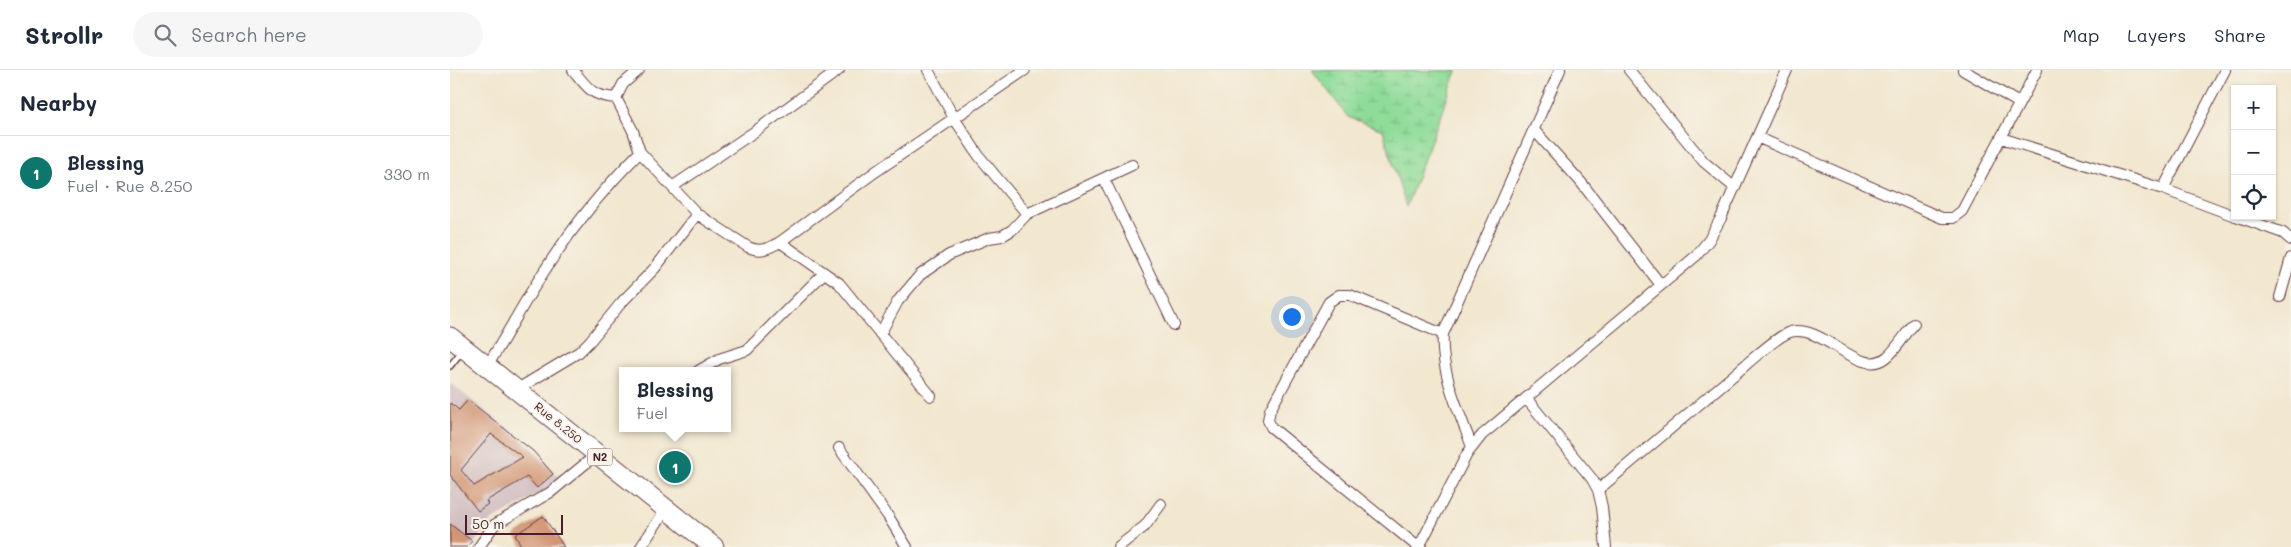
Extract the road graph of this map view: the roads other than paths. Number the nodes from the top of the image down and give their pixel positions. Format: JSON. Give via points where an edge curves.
{"nodes":[{"id":1,"x":573,"y":70,"type":"edge"},
{"id":2,"x":639,"y":70,"type":"edge"},
{"id":3,"x":839,"y":70,"type":"edge"},
{"id":4,"x":928,"y":70,"type":"edge"},
{"id":5,"x":1025,"y":70,"type":"edge"},
{"id":6,"x":1560,"y":70,"type":"edge"},
{"id":7,"x":1629,"y":70,"type":"edge"},
{"id":8,"x":1787,"y":70,"type":"edge"},
{"id":9,"x":1963,"y":70,"type":"edge"},
{"id":10,"x":2037,"y":70,"type":"edge"},
{"id":11,"x":2225,"y":70,"type":"edge"},
{"id":12,"x":616,"y":98,"type":"junction"},
{"id":13,"x":2019,"y":103,"type":"junction"},
{"id":14,"x":954,"y":118,"type":"junction"},
{"id":15,"x":1534,"y":129,"type":"junction"},
{"id":16,"x":1759,"y":138,"type":"junction"},
{"id":17,"x":2001,"y":138,"type":"junction"},
{"id":18,"x":640,"y":152,"type":"junction"},
{"id":19,"x":1132,"y":165,"type":"dead end"},
{"id":20,"x":1104,"y":179,"type":"junction"},
{"id":21,"x":672,"y":187,"type":"junction"},
{"id":22,"x":1735,"y":188,"type":"junction"},
{"id":23,"x":2163,"y":189,"type":"junction"},
{"id":24,"x":696,"y":214,"type":"junction"},
{"id":25,"x":1027,"y":214,"type":"junction"},
{"id":26,"x":2231,"y":214,"type":"edge"},
{"id":27,"x":2246,"y":220,"type":"edge"},
{"id":28,"x":2291,"y":240,"type":"edge"},
{"id":29,"x":780,"y":242,"type":"junction"},
{"id":30,"x":2291,"y":258,"type":"edge"},
{"id":31,"x":824,"y":273,"type":"junction"},
{"id":32,"x":1661,"y":285,"type":"junction"},
{"id":33,"x":2280,"y":297,"type":"dead end"},
{"id":34,"x":1914,"y":324,"type":"dead end"},
{"id":35,"x":1174,"y":325,"type":"dead end"},
{"id":36,"x":880,"y":334,"type":"junction"},
{"id":37,"x":1443,"y":334,"type":"junction"},
{"id":38,"x":457,"y":343,"type":"edge"},
{"id":39,"x":450,"y":366,"type":"edge"},
{"id":40,"x":487,"y":366,"type":"junction"},
{"id":41,"x":705,"y":367,"type":"edge"},
{"id":42,"x":516,"y":390,"type":"junction"},
{"id":43,"x":931,"y":396,"type":"dead end"},
{"id":44,"x":1526,"y":398,"type":"junction"},
{"id":45,"x":1472,"y":447,"type":"junction"},
{"id":46,"x":839,"y":448,"type":"dead end"},
{"id":47,"x":597,"y":454,"type":"junction"},
{"id":48,"x":1598,"y":490,"type":"junction"},
{"id":49,"x":1161,"y":504,"type":"dead end"},
{"id":50,"x":666,"y":509,"type":"junction"},
{"id":51,"x":707,"y":545,"type":"edge"},
{"id":52,"x":479,"y":547,"type":"edge"},
{"id":53,"x":641,"y":547,"type":"edge"},
{"id":54,"x":907,"y":547,"type":"edge"},
{"id":55,"x":1118,"y":547,"type":"edge"},
{"id":56,"x":1418,"y":547,"type":"edge"},
{"id":57,"x":1606,"y":547,"type":"edge"}],
"edges":[{"from":1,"to":12,"type":"street","via":[[592,93]]},
{"from":2,"to":12,"type":"street","via":[[623,84]]},
{"from":3,"to":21,"type":"street"},
{"from":4,"to":14,"type":"street"},
{"from":5,"to":14,"type":"street"},
{"from":6,"to":15,"type":"street"},
{"from":7,"to":22,"type":"street","via":[[1704,162]]},
{"from":8,"to":16,"type":"street"},
{"from":9,"to":13,"type":"street"},
{"from":10,"to":13,"type":"street"},
{"from":11,"to":23,"type":"street"},
{"from":12,"to":18,"type":"street"},
{"from":13,"to":17,"type":"street"},
{"from":14,"to":25,"type":"street","via":[[979,156]]},
{"from":14,"to":29,"type":"street"},
{"from":15,"to":32,"type":"street","via":[[1580,181]]},
{"from":15,"to":37,"type":"street"},
{"from":16,"to":17,"type":"street","via":[[1942,218],[1953,218],[1962,211]]},
{"from":16,"to":22,"type":"street"},
{"from":17,"to":23,"type":"street"},
{"from":18,"to":21,"type":"street"},
{"from":18,"to":40,"type":"street","via":[[573,228]]},
{"from":19,"to":20,"type":"street"},
{"from":20,"to":25,"type":"street"},
{"from":20,"to":35,"type":"street"},
{"from":21,"to":24,"type":"street"},
{"from":22,"to":32,"type":"street","via":[[1709,240],[1696,256]]},
{"from":23,"to":26,"type":"street"},
{"from":24,"to":29,"type":"street","via":[[757,251]]},
{"from":24,"to":42,"type":"street","via":[[655,268],[584,346]]},
{"from":25,"to":36,"type":"street","via":[[1002,236],[959,249],[920,275],[898,301]]},
{"from":27,"to":28,"type":"street","via":[[2283,233]]},
{"from":29,"to":31,"type":"street"},
{"from":30,"to":33,"type":"street"},
{"from":31,"to":36,"type":"street","via":[[839,283]]},
{"from":31,"to":41,"type":"street","via":[[747,350]]},
{"from":32,"to":44,"type":"street"},
{"from":34,"to":48,"type":"street","via":[[1887,357],[1875,363],[1862,362],[1818,336],[1801,331],[1788,332]]},
{"from":36,"to":43,"type":"street"},
{"from":37,"to":45,"type":"street","via":[[1442,348],[1448,378]]},
{"from":37,"to":56,"type":"street","via":[[1350,295],[1339,295],[1329,302],[1270,410],[1268,420],[1270,427]]},
{"from":38,"to":39,"type":"lane"},
{"from":38,"to":40,"type":"highway","name":"Rue 8.250","number":"N2"},
{"from":40,"to":42,"type":"highway","name":"Rue 8.250","number":"N2"},
{"from":42,"to":47,"type":"highway","name":"Rue 8.250","number":"N2"},
{"from":44,"to":45,"type":"street","via":[[1482,434]]},
{"from":44,"to":48,"type":"street"},
{"from":45,"to":56,"type":"street"},
{"from":46,"to":54,"type":"street"},
{"from":47,"to":50,"type":"highway","name":"Rue 8.250","number":"N2"},
{"from":47,"to":52,"type":"street","via":[[551,492],[494,525]]},
{"from":48,"to":57,"type":"street"},
{"from":49,"to":55,"type":"street","via":[[1145,526]]},
{"from":50,"to":51,"type":"highway","name":"Rue 8.250","number":"N2"},
{"from":50,"to":53,"type":"street"}]}
